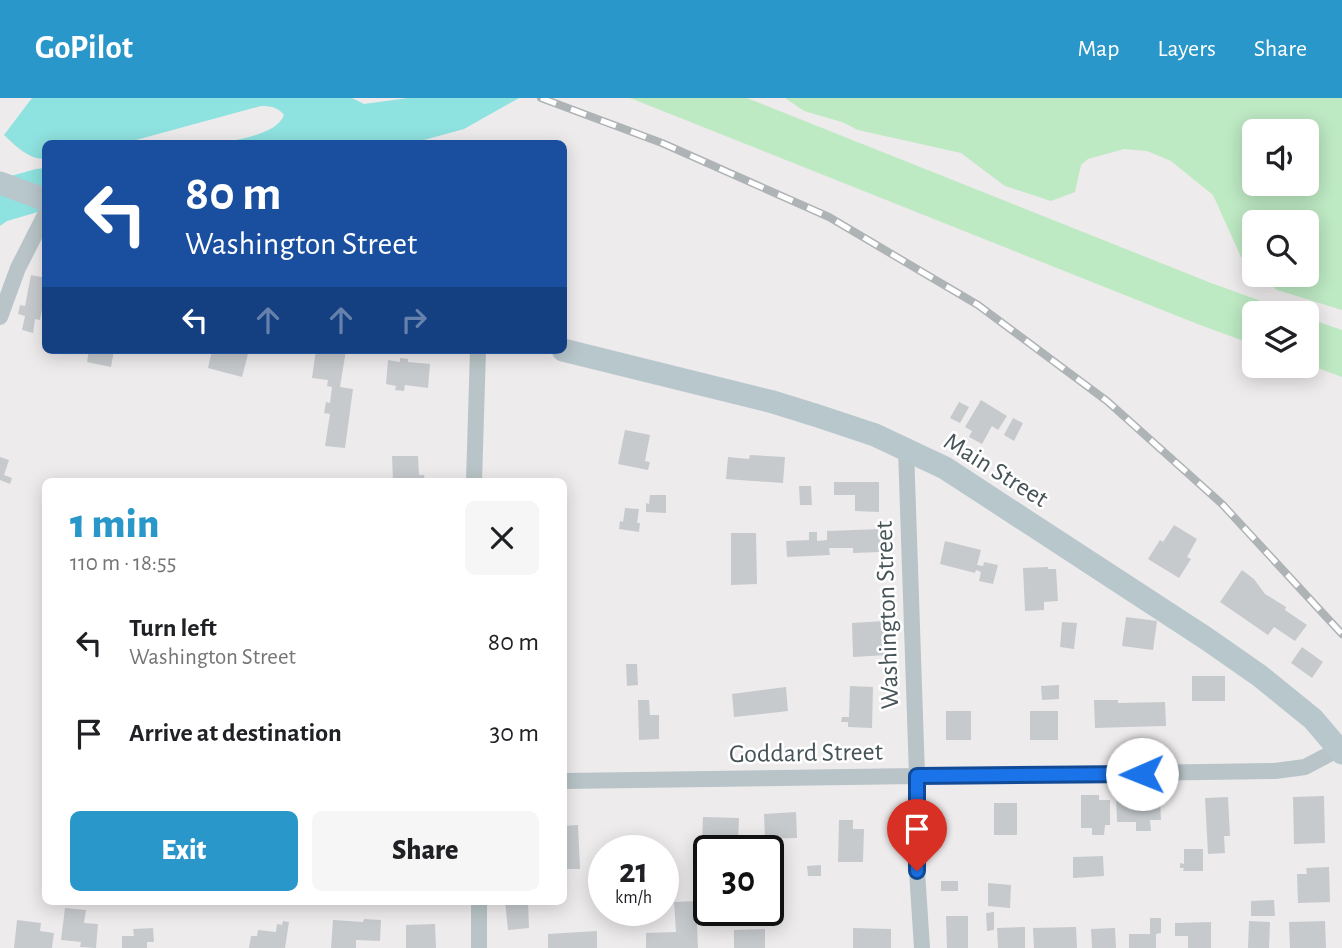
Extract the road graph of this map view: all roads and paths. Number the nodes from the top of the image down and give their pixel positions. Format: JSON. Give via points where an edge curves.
{"nodes":[{"id":1,"x":0,"y":183,"type":"edge"},
{"id":2,"x":42,"y":209,"type":"edge"},
{"id":3,"x":42,"y":217,"type":"edge"},
{"id":4,"x":0,"y":317,"type":"edge"},
{"id":5,"x":567,"y":351,"type":"edge"},
{"id":6,"x":478,"y":354,"type":"edge"},
{"id":7,"x":906,"y":449,"type":"junction"},
{"id":8,"x":474,"y":478,"type":"edge"},
{"id":9,"x":1341,"y":751,"type":"edge"},
{"id":10,"x":917,"y":776,"type":"junction"},
{"id":11,"x":567,"y":780,"type":"edge"},
{"id":12,"x":479,"y":905,"type":"edge"},
{"id":13,"x":479,"y":948,"type":"edge"},
{"id":14,"x":922,"y":948,"type":"edge"}],
"edges":[{"from":1,"to":2,"type":"main road"},
{"from":3,"to":4,"type":"street"},
{"from":5,"to":7,"type":"main road","name":"Main Street","via":[[772,402]]},
{"from":6,"to":8,"type":"street"},
{"from":7,"to":9,"type":"main road","name":"Main Street","via":[[945,468],[1207,639],[1287,697]]},
{"from":7,"to":10,"type":"street","name":"Washington Street"},
{"from":9,"to":10,"type":"street","name":"Goddard Street","via":[[1305,767],[1275,771]]},
{"from":10,"to":11,"type":"street","name":"Goddard Street"},
{"from":10,"to":14,"type":"street","name":"Washington Street"},
{"from":12,"to":13,"type":"street"}]}
